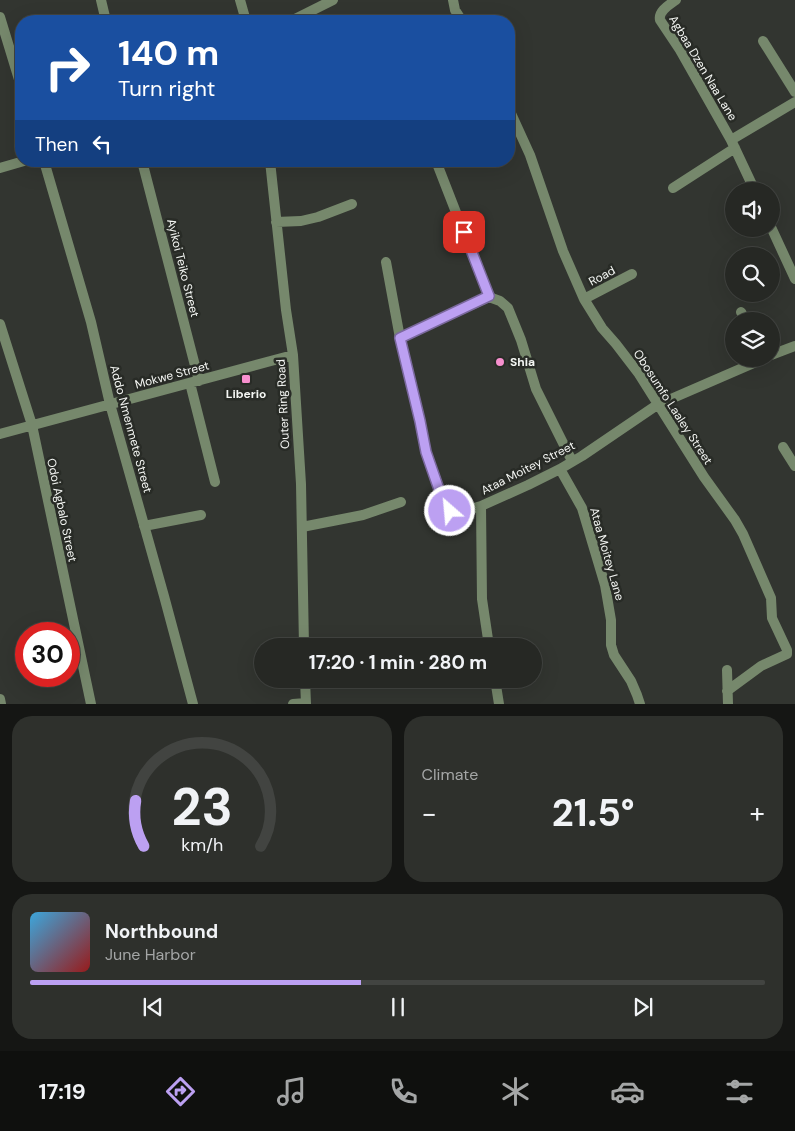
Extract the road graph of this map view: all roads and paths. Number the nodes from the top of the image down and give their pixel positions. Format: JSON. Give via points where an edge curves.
{"nodes":[{"id":1,"x":101,"y":0,"type":"edge"},
{"id":2,"x":240,"y":0,"type":"edge"},
{"id":3,"x":334,"y":0,"type":"edge"},
{"id":4,"x":453,"y":0,"type":"edge"},
{"id":5,"x":674,"y":0,"type":"edge"},
{"id":6,"x":105,"y":15,"type":"edge"},
{"id":7,"x":244,"y":15,"type":"edge"},
{"id":8,"x":303,"y":15,"type":"edge"},
{"id":9,"x":458,"y":15,"type":"edge"},
{"id":10,"x":0,"y":17,"type":"edge"},
{"id":11,"x":763,"y":42,"type":"dead end"},
{"id":12,"x":15,"y":66,"type":"edge"},
{"id":13,"x":795,"y":92,"type":"edge"},
{"id":14,"x":795,"y":102,"type":"edge"},
{"id":15,"x":515,"y":122,"type":"edge"},
{"id":16,"x":733,"y":144,"type":"junction"},
{"id":17,"x":15,"y":164,"type":"edge"},
{"id":18,"x":46,"y":167,"type":"edge"},
{"id":19,"x":143,"y":167,"type":"edge"},
{"id":20,"x":271,"y":167,"type":"edge"},
{"id":21,"x":438,"y":167,"type":"edge"},
{"id":22,"x":0,"y":168,"type":"edge"},
{"id":23,"x":751,"y":182,"type":"edge"},
{"id":24,"x":672,"y":188,"type":"dead end"},
{"id":25,"x":352,"y":204,"type":"dead end"},
{"id":26,"x":276,"y":222,"type":"junction"},
{"id":27,"x":776,"y":237,"type":"edge"},
{"id":28,"x":386,"y":262,"type":"dead end"},
{"id":29,"x":632,"y":274,"type":"dead end"},
{"id":30,"x":795,"y":278,"type":"edge"},
{"id":31,"x":489,"y":296,"type":"junction"},
{"id":32,"x":584,"y":299,"type":"junction"},
{"id":33,"x":0,"y":324,"type":"edge"},
{"id":34,"x":400,"y":338,"type":"junction"},
{"id":35,"x":795,"y":346,"type":"edge"},
{"id":36,"x":780,"y":352,"type":"edge"},
{"id":37,"x":293,"y":355,"type":"junction"},
{"id":38,"x":745,"y":367,"type":"edge"},
{"id":39,"x":194,"y":382,"type":"junction"},
{"id":40,"x":110,"y":404,"type":"junction"},
{"id":41,"x":657,"y":405,"type":"junction"},
{"id":42,"x":32,"y":425,"type":"junction"},
{"id":43,"x":0,"y":434,"type":"edge"},
{"id":44,"x":783,"y":446,"type":"dead end"},
{"id":45,"x":572,"y":461,"type":"junction"},
{"id":46,"x":795,"y":466,"type":"edge"},
{"id":47,"x":560,"y":469,"type":"junction"},
{"id":48,"x":215,"y":482,"type":"dead end"},
{"id":49,"x":402,"y":502,"type":"dead end"},
{"id":50,"x":481,"y":506,"type":"junction"},
{"id":51,"x":201,"y":515,"type":"dead end"},
{"id":52,"x":144,"y":526,"type":"junction"},
{"id":53,"x":302,"y":528,"type":"junction"},
{"id":54,"x":304,"y":638,"type":"edge"},
{"id":55,"x":488,"y":638,"type":"edge"},
{"id":56,"x":727,"y":670,"type":"dead end"},
{"id":57,"x":305,"y":688,"type":"edge"},
{"id":58,"x":496,"y":688,"type":"edge"},
{"id":59,"x":727,"y":691,"type":"junction"},
{"id":60,"x":0,"y":699,"type":"edge"},
{"id":61,"x":306,"y":703,"type":"edge"},
{"id":62,"x":1,"y":704,"type":"edge"},
{"id":63,"x":91,"y":704,"type":"edge"},
{"id":64,"x":193,"y":704,"type":"edge"},
{"id":65,"x":293,"y":704,"type":"edge"},
{"id":66,"x":499,"y":704,"type":"edge"},
{"id":67,"x":640,"y":704,"type":"edge"},
{"id":68,"x":728,"y":704,"type":"edge"}],
"edges":[{"from":1,"to":6,"type":"street"},
{"from":2,"to":7,"type":"street"},
{"from":3,"to":8,"type":"street"},
{"from":4,"to":9,"type":"street"},
{"from":5,"to":16,"type":"street","name":"Agbaa Dzen Naa Lane","via":[[660,13],[660,20]]},
{"from":10,"to":12,"type":"street"},
{"from":11,"to":13,"type":"street"},
{"from":14,"to":16,"type":"street","name":"Agbaa Dzen Naa Lane"},
{"from":15,"to":32,"type":"street","name":"Obosumfo Laaley Street"},
{"from":16,"to":23,"type":"street"},
{"from":16,"to":24,"type":"street"},
{"from":17,"to":22,"type":"street"},
{"from":18,"to":40,"type":"street","name":"Addo Nmenmete Street","via":[[91,322]]},
{"from":19,"to":39,"type":"street","name":"Ayikoi Teiko Street"},
{"from":20,"to":26,"type":"street","name":"Outer Ring Road"},
{"from":21,"to":31,"type":"street"},
{"from":25,"to":26,"type":"street","via":[[318,218]]},
{"from":26,"to":37,"type":"street","name":"Outer Ring Road"},
{"from":27,"to":30,"type":"street"},
{"from":28,"to":34,"type":"street","name":"Ataa Moitey Street"},
{"from":29,"to":32,"type":"street","name":"Road"},
{"from":31,"to":34,"type":"street"},
{"from":31,"to":45,"type":"street","via":[[508,308],[536,389]]},
{"from":32,"to":41,"type":"street","name":"Obosumfo Laaley Street","via":[[602,328],[639,374]]},
{"from":33,"to":42,"type":"street","name":"Odoi Agbalo Street"},
{"from":34,"to":50,"type":"street","name":"Ataa Moitey Street","via":[[426,452],[446,507],[456,513]]},
{"from":35,"to":36,"type":"street"},
{"from":37,"to":39,"type":"street","name":"Mokwe Street"},
{"from":37,"to":53,"type":"street","name":"Outer Ring Road"},
{"from":38,"to":41,"type":"street","name":"Ataa Moitey Street"},
{"from":39,"to":40,"type":"street","name":"Mokwe Street"},
{"from":39,"to":48,"type":"street","name":"Ayikoi Teiko Street"},
{"from":40,"to":42,"type":"street","name":"Mokwe Street"},
{"from":40,"to":52,"type":"street","name":"Addo Nmenmete Street"},
{"from":41,"to":45,"type":"street","name":"Ataa Moitey Street"},
{"from":41,"to":59,"type":"street","name":"Obosumfo Laaley Street","via":[[743,534],[771,598],[772,618],[787,654],[761,666]]},
{"from":42,"to":43,"type":"street","name":"Mokwe Street"},
{"from":42,"to":63,"type":"street","name":"Odoi Agbalo Street"},
{"from":44,"to":46,"type":"street"},
{"from":45,"to":47,"type":"street","name":"Ataa Moitey Street"},
{"from":47,"to":50,"type":"street","name":"Ataa Moitey Street"},
{"from":47,"to":67,"type":"street","name":"Ataa Moitey Lane","via":[[582,508],[605,585],[614,655],[631,681]]},
{"from":49,"to":53,"type":"street","via":[[363,515]]},
{"from":50,"to":55,"type":"street","via":[[482,599]]},
{"from":51,"to":52,"type":"street"},
{"from":52,"to":64,"type":"street","name":"Addo Nmenmete Street"},
{"from":53,"to":54,"type":"street","name":"Outer Ring Road"},
{"from":56,"to":59,"type":"street"},
{"from":57,"to":61,"type":"street"},
{"from":58,"to":66,"type":"street"},
{"from":59,"to":68,"type":"street"},
{"from":60,"to":62,"type":"street"},
{"from":61,"to":65,"type":"street"}]}
